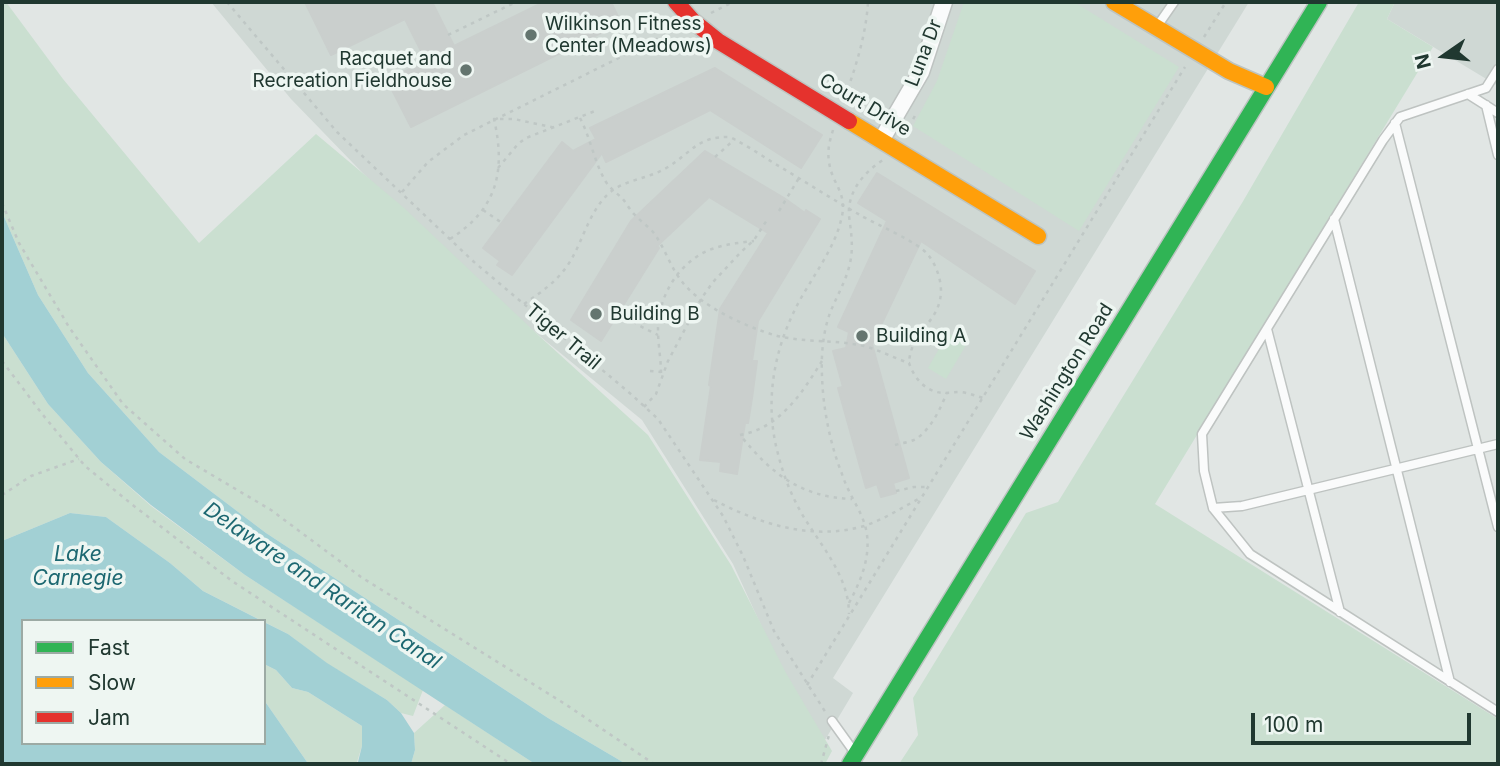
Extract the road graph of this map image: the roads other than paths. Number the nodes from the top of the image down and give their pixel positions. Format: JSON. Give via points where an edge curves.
{"nodes":[{"id":1,"x":676,"y":2,"type":"edge"},
{"id":2,"x":944,"y":2,"type":"edge"},
{"id":3,"x":1114,"y":2,"type":"edge"},
{"id":4,"x":1174,"y":2,"type":"edge"},
{"id":5,"x":1319,"y":2,"type":"edge"},
{"id":6,"x":1156,"y":27,"type":"junction"},
{"id":7,"x":1498,"y":69,"type":"edge"},
{"id":8,"x":1266,"y":87,"type":"junction"},
{"id":9,"x":1468,"y":94,"type":"junction"},
{"id":10,"x":1486,"y":105,"type":"junction"},
{"id":11,"x":1498,"y":113,"type":"edge"},
{"id":12,"x":1395,"y":122,"type":"junction"},
{"id":13,"x":889,"y":144,"type":"junction"},
{"id":14,"x":1498,"y":155,"type":"edge"},
{"id":15,"x":1334,"y":219,"type":"junction"},
{"id":16,"x":1038,"y":236,"type":"dead end"},
{"id":17,"x":1267,"y":329,"type":"junction"},
{"id":18,"x":1498,"y":444,"type":"edge"},
{"id":19,"x":1478,"y":449,"type":"junction"},
{"id":20,"x":1397,"y":468,"type":"junction"},
{"id":21,"x":1307,"y":490,"type":"junction"},
{"id":22,"x":1213,"y":508,"type":"junction"},
{"id":23,"x":1498,"y":527,"type":"edge"},
{"id":24,"x":1340,"y":612,"type":"junction"},
{"id":25,"x":1450,"y":682,"type":"junction"},
{"id":26,"x":1498,"y":712,"type":"edge"},
{"id":27,"x":832,"y":722,"type":"road end"},
{"id":28,"x":854,"y":760,"type":"edge"}],
"edges":[{"from":1,"to":13,"type":"main road","name":"Court Drive","via":[[718,41]]},
{"from":2,"to":13,"type":"street","name":"Luna Dr"},
{"from":3,"to":6,"type":"main road"},
{"from":4,"to":6,"type":"lane"},
{"from":5,"to":8,"type":"main road","name":"Washington Road"},
{"from":6,"to":8,"type":"main road","via":[[1229,71]]},
{"from":7,"to":9,"type":"lane","via":[[1486,88]]},
{"from":8,"to":28,"type":"main road","name":"Washington Road"},
{"from":9,"to":10,"type":"lane"},
{"from":9,"to":12,"type":"lane"},
{"from":10,"to":11,"type":"lane"},
{"from":10,"to":14,"type":"lane"},
{"from":12,"to":15,"type":"lane"},
{"from":12,"to":19,"type":"lane"},
{"from":13,"to":16,"type":"main road","name":"Court Drive"},
{"from":15,"to":17,"type":"lane"},
{"from":15,"to":20,"type":"lane"},
{"from":17,"to":21,"type":"lane"},
{"from":17,"to":22,"type":"lane","via":[[1202,434]]},
{"from":18,"to":19,"type":"lane"},
{"from":19,"to":20,"type":"lane"},
{"from":19,"to":23,"type":"lane"},
{"from":20,"to":21,"type":"lane"},
{"from":20,"to":25,"type":"lane"},
{"from":21,"to":22,"type":"lane"},
{"from":21,"to":24,"type":"lane"},
{"from":22,"to":24,"type":"lane","via":[[1250,554]]},
{"from":24,"to":25,"type":"lane"},
{"from":25,"to":26,"type":"lane"},
{"from":27,"to":28,"type":"lane"}]}
